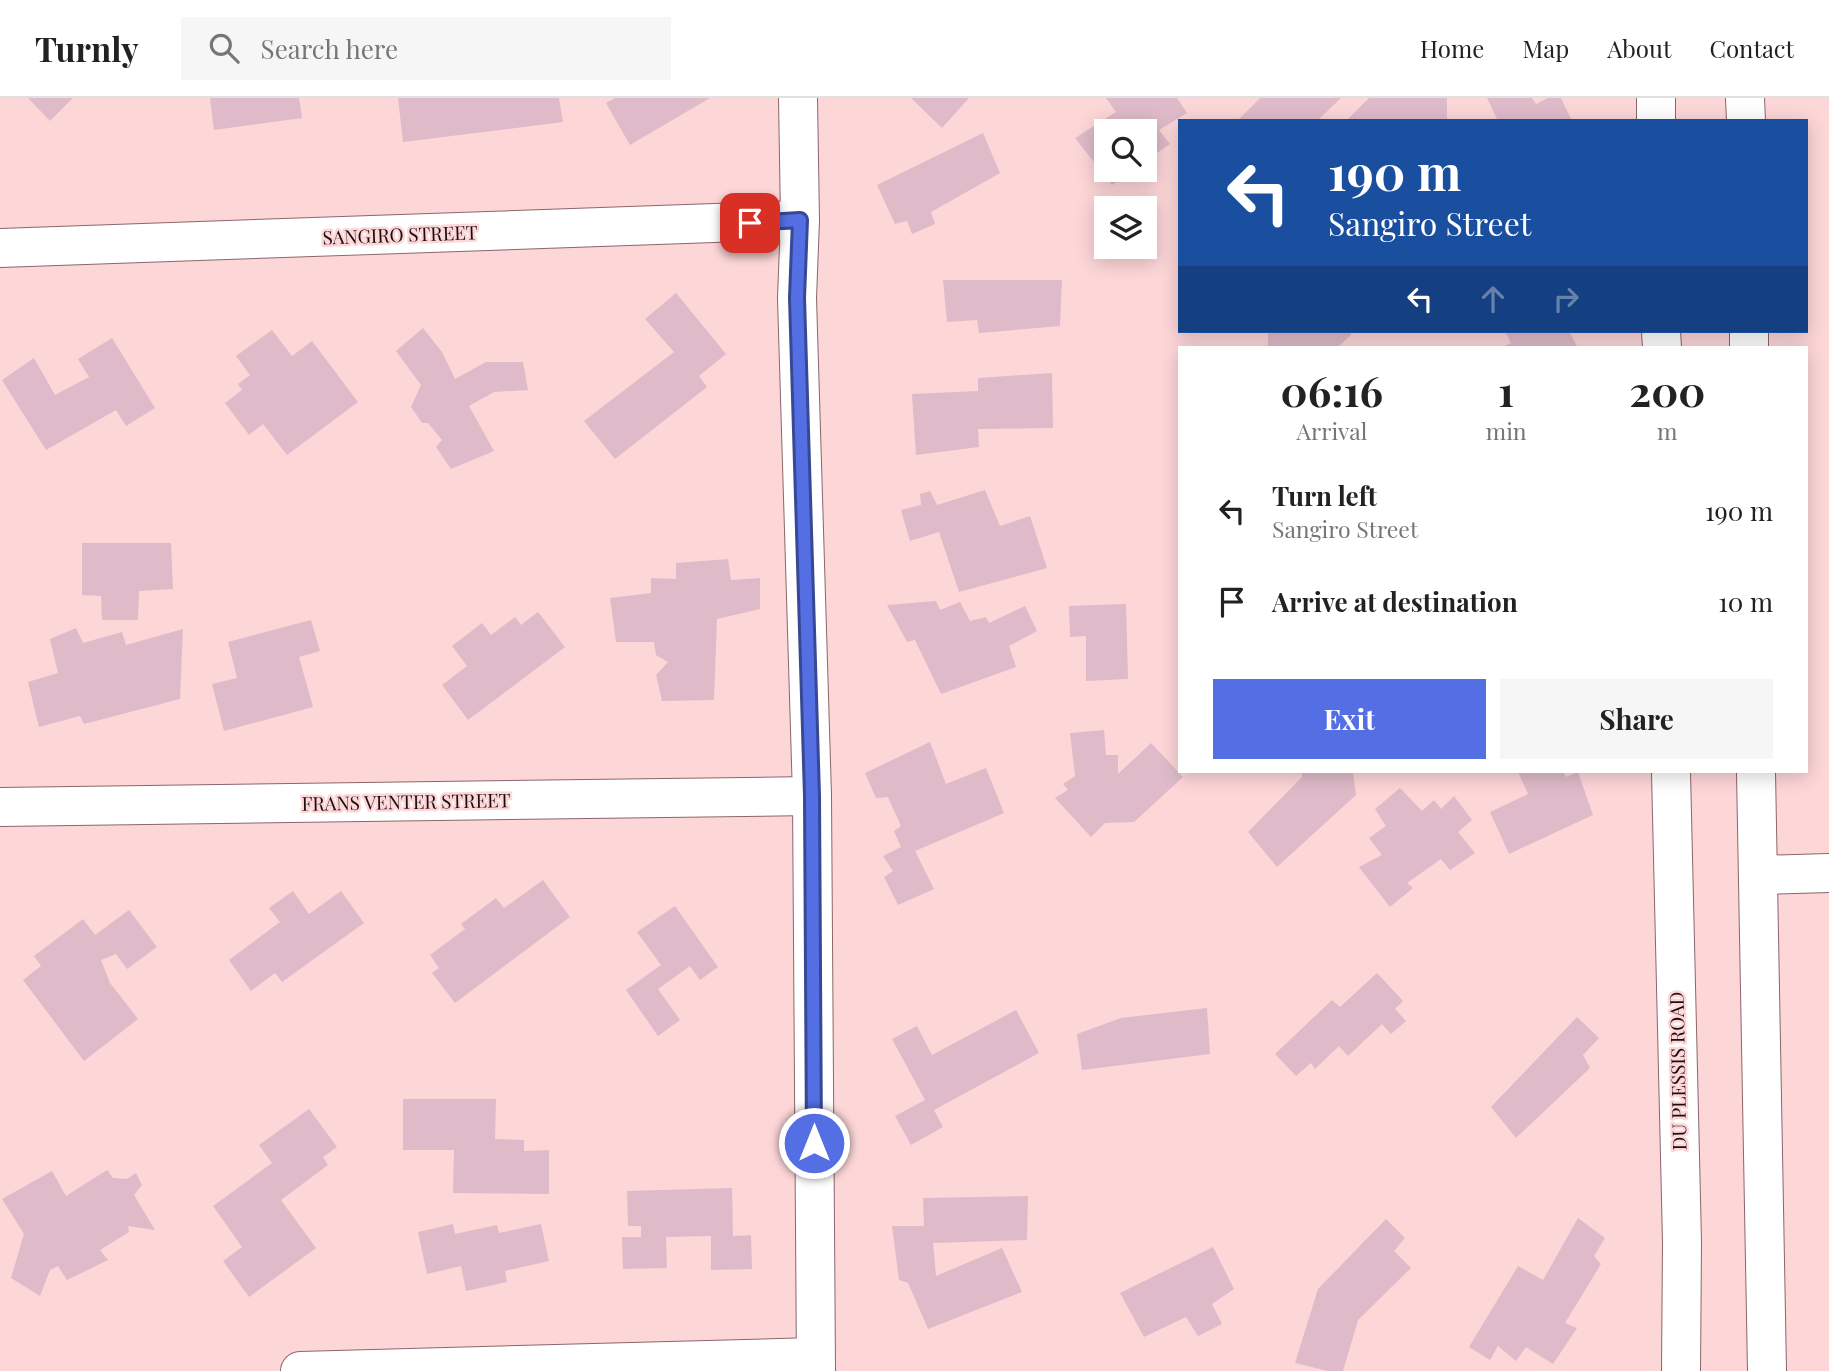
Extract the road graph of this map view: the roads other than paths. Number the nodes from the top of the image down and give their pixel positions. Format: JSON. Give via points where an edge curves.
{"nodes":[{"id":1,"x":798,"y":98,"type":"edge"},
{"id":2,"x":1656,"y":98,"type":"edge"},
{"id":3,"x":1745,"y":98,"type":"edge"},
{"id":4,"x":1656,"y":119,"type":"edge"},
{"id":5,"x":1745,"y":119,"type":"edge"},
{"id":6,"x":800,"y":220,"type":"junction"},
{"id":7,"x":0,"y":247,"type":"edge"},
{"id":8,"x":1671,"y":773,"type":"edge"},
{"id":9,"x":1756,"y":773,"type":"edge"},
{"id":10,"x":812,"y":796,"type":"junction"},
{"id":11,"x":0,"y":807,"type":"edge"},
{"id":12,"x":1829,"y":873,"type":"edge"},
{"id":13,"x":1758,"y":875,"type":"junction"},
{"id":14,"x":816,"y":1364,"type":"edge"},
{"id":15,"x":300,"y":1371,"type":"edge"},
{"id":16,"x":1681,"y":1371,"type":"edge"},
{"id":17,"x":1768,"y":1371,"type":"edge"}],
"edges":[{"from":1,"to":6,"type":"street"},
{"from":2,"to":4,"type":"street"},
{"from":3,"to":5,"type":"street"},
{"from":6,"to":7,"type":"street","name":"SANGIRO STREET"},
{"from":6,"to":10,"type":"street","via":[[797,298]]},
{"from":8,"to":16,"type":"street","name":"DU PLESSIS ROAD"},
{"from":9,"to":13,"type":"street"},
{"from":10,"to":11,"type":"street","name":"FRANS VENTER STREET"},
{"from":10,"to":14,"type":"street"},
{"from":12,"to":13,"type":"street"},
{"from":13,"to":17,"type":"street"},
{"from":14,"to":15,"type":"street"}]}
